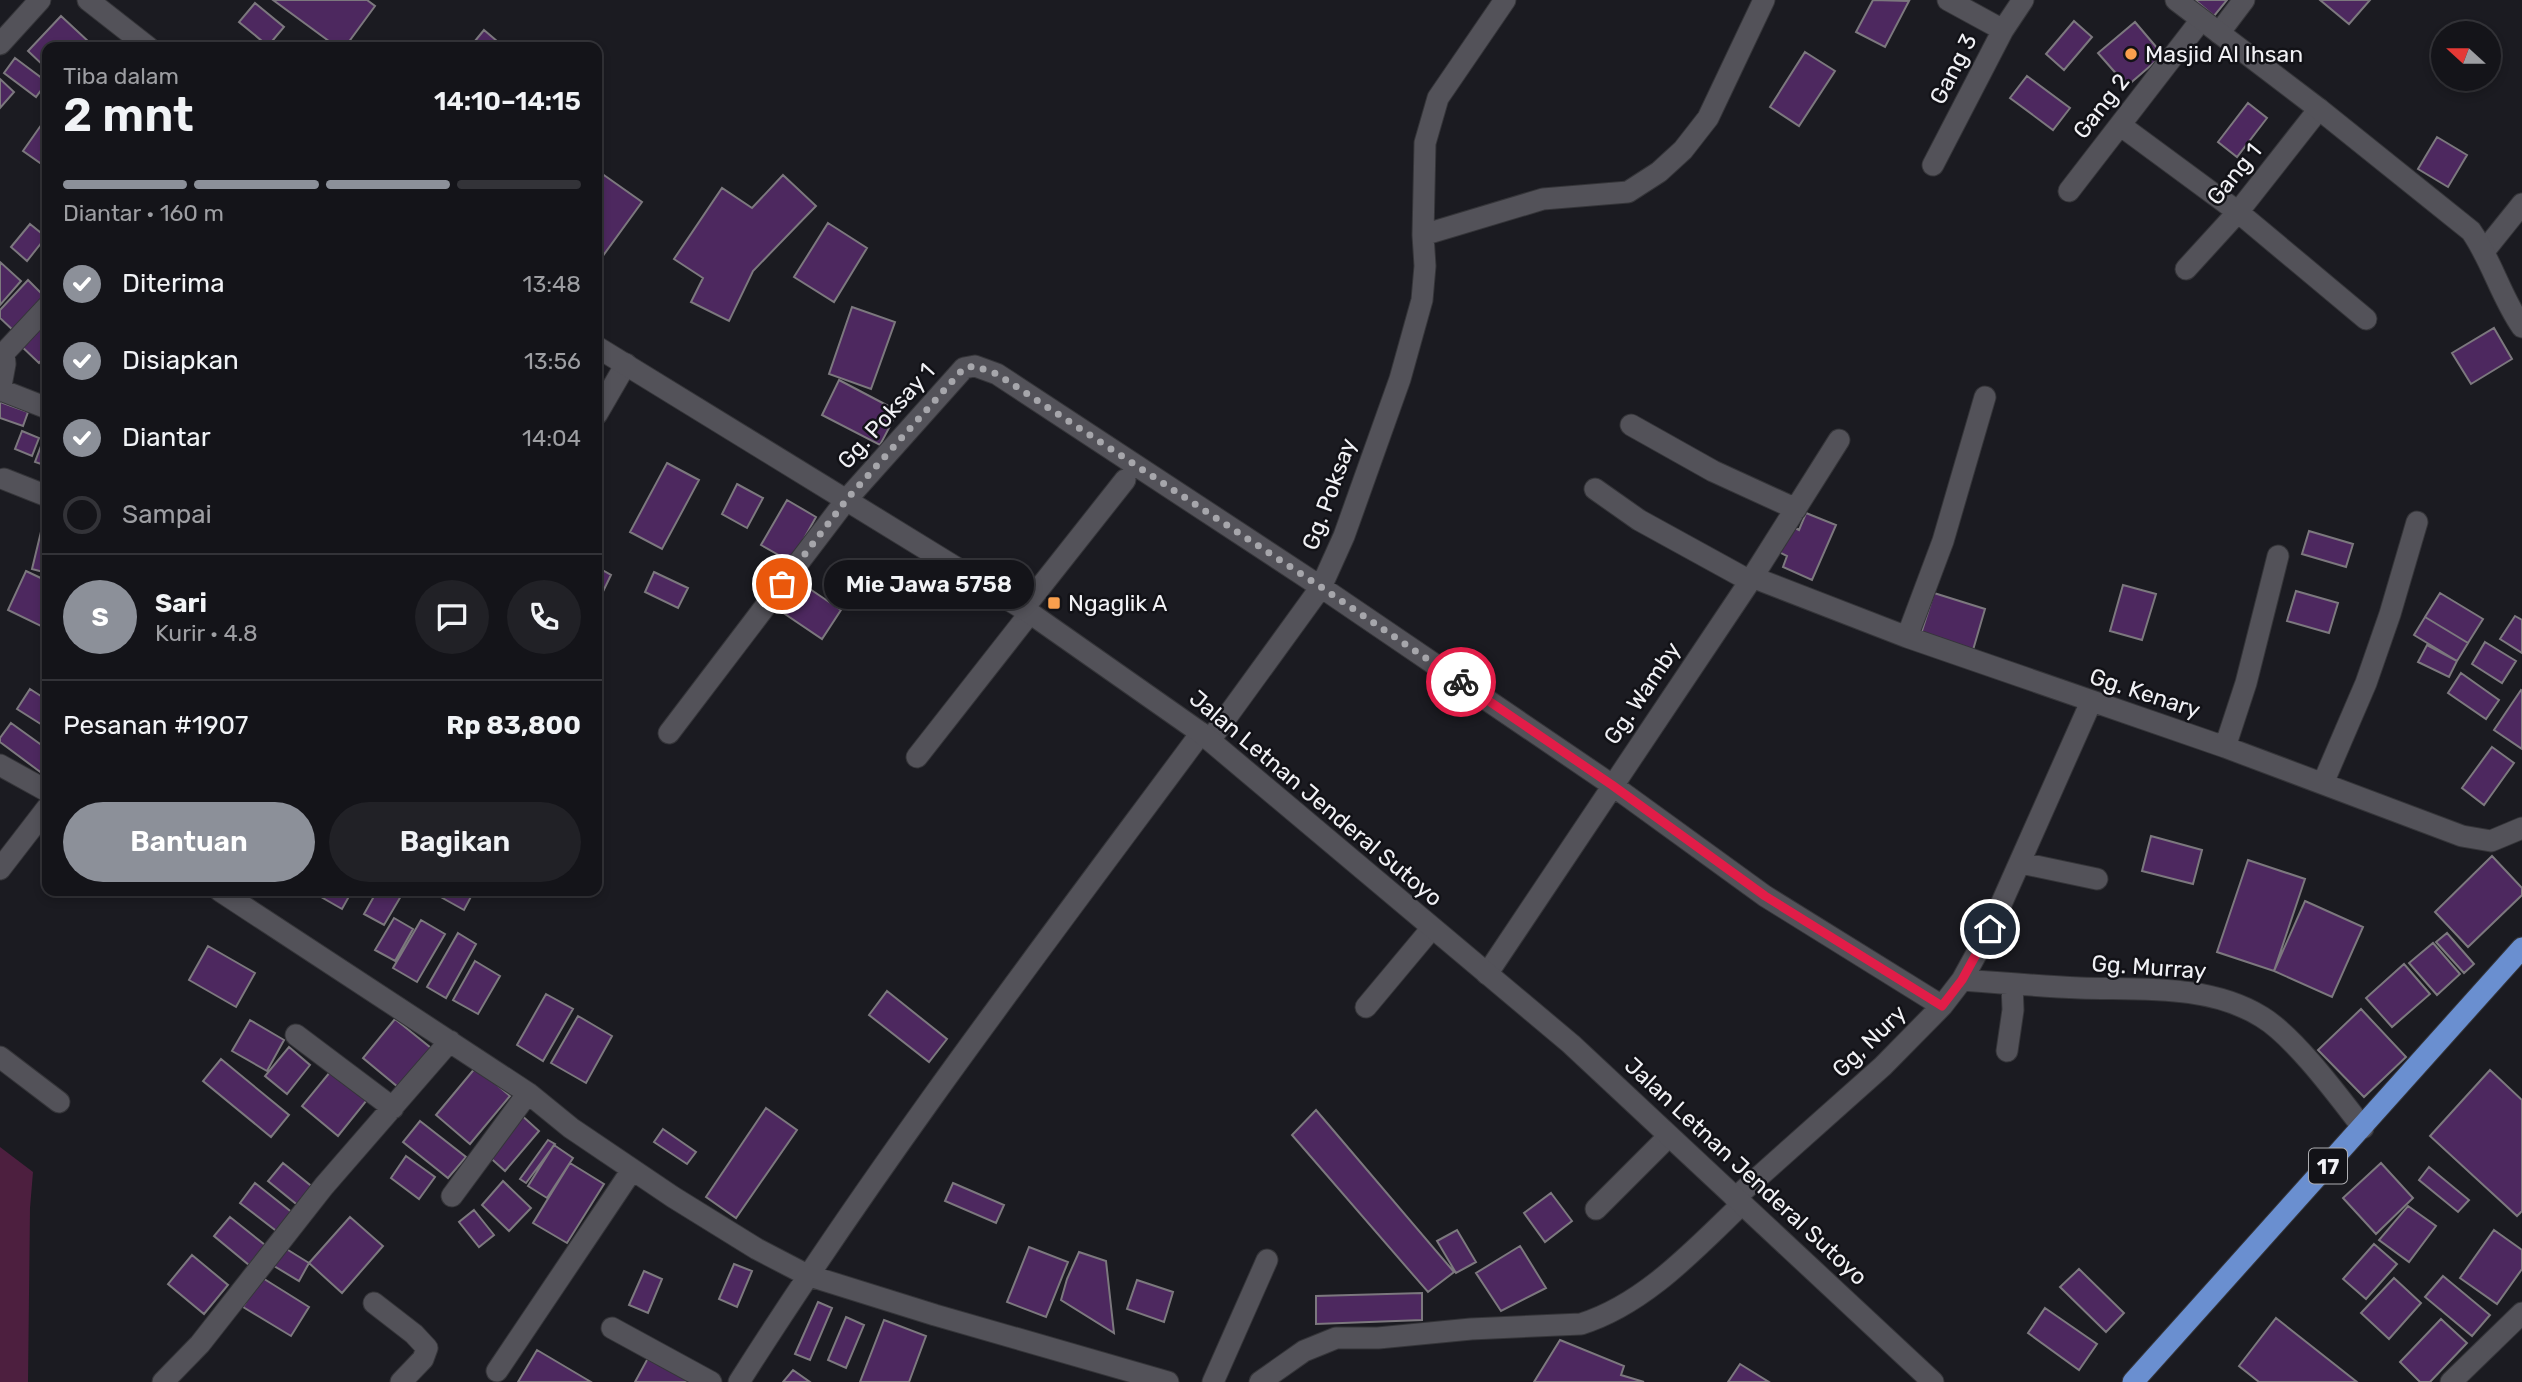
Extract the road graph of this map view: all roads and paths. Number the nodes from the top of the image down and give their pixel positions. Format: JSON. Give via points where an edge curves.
{"nodes":[{"id":1,"x":40,"y":0,"type":"edge"},
{"id":2,"x":88,"y":0,"type":"edge"},
{"id":3,"x":1505,"y":0,"type":"edge"},
{"id":4,"x":1763,"y":0,"type":"edge"},
{"id":5,"x":1948,"y":0,"type":"edge"},
{"id":6,"x":2023,"y":0,"type":"edge"},
{"id":7,"x":2176,"y":0,"type":"edge"},
{"id":8,"x":2244,"y":0,"type":"edge"},
{"id":9,"x":2210,"y":26,"type":"junction"},
{"id":10,"x":2003,"y":30,"type":"junction"},
{"id":11,"x":142,"y":42,"type":"edge"},
{"id":12,"x":0,"y":44,"type":"edge"},
{"id":13,"x":2319,"y":109,"type":"junction"},
{"id":14,"x":2120,"y":125,"type":"junction"},
{"id":15,"x":1933,"y":165,"type":"dead end"},
{"id":16,"x":2068,"y":191,"type":"dead end"},
{"id":17,"x":2522,"y":204,"type":"edge"},
{"id":18,"x":2238,"y":212,"type":"junction"},
{"id":19,"x":1423,"y":235,"type":"junction"},
{"id":20,"x":2485,"y":250,"type":"junction"},
{"id":21,"x":2186,"y":270,"type":"dead end"},
{"id":22,"x":42,"y":312,"type":"edge"},
{"id":23,"x":2366,"y":319,"type":"dead end"},
{"id":24,"x":2522,"y":327,"type":"edge"},
{"id":25,"x":602,"y":349,"type":"edge"},
{"id":26,"x":2,"y":352,"type":"edge"},
{"id":27,"x":626,"y":364,"type":"junction"},
{"id":28,"x":1,"y":391,"type":"edge"},
{"id":29,"x":1986,"y":397,"type":"dead end"},
{"id":30,"x":602,"y":405,"type":"edge"},
{"id":31,"x":42,"y":406,"type":"edge"},
{"id":32,"x":1631,"y":425,"type":"dead end"},
{"id":33,"x":1839,"y":440,"type":"dead end"},
{"id":34,"x":4,"y":479,"type":"dead end"},
{"id":35,"x":1125,"y":480,"type":"dead end"},
{"id":36,"x":1595,"y":489,"type":"dead end"},
{"id":37,"x":42,"y":494,"type":"edge"},
{"id":38,"x":847,"y":499,"type":"junction"},
{"id":39,"x":1796,"y":509,"type":"junction"},
{"id":40,"x":2417,"y":522,"type":"dead end"},
{"id":41,"x":2278,"y":556,"type":"dead end"},
{"id":42,"x":1751,"y":578,"type":"junction"},
{"id":43,"x":1321,"y":587,"type":"junction"},
{"id":44,"x":1026,"y":611,"type":"junction"},
{"id":45,"x":1907,"y":637,"type":"junction"},
{"id":46,"x":2091,"y":702,"type":"junction"},
{"id":47,"x":669,"y":733,"type":"dead end"},
{"id":48,"x":1205,"y":736,"type":"junction"},
{"id":49,"x":2225,"y":747,"type":"junction"},
{"id":50,"x":917,"y":757,"type":"dead end"},
{"id":51,"x":0,"y":765,"type":"edge"},
{"id":52,"x":2322,"y":783,"type":"junction"},
{"id":53,"x":1612,"y":785,"type":"junction"},
{"id":54,"x":42,"y":788,"type":"edge"},
{"id":55,"x":42,"y":814,"type":"edge"},
{"id":56,"x":2522,"y":828,"type":"edge"},
{"id":57,"x":2021,"y":863,"type":"junction"},
{"id":58,"x":0,"y":869,"type":"edge"},
{"id":59,"x":2097,"y":879,"type":"dead end"},
{"id":60,"x":228,"y":896,"type":"edge"},
{"id":61,"x":1432,"y":928,"type":"junction"},
{"id":62,"x":2522,"y":948,"type":"edge"},
{"id":63,"x":1487,"y":974,"type":"junction"},
{"id":64,"x":1962,"y":980,"type":"junction"},
{"id":65,"x":2012,"y":984,"type":"junction"},
{"id":66,"x":1942,"y":1006,"type":"junction"},
{"id":67,"x":1366,"y":1007,"type":"dead end"},
{"id":68,"x":296,"y":1035,"type":"dead end"},
{"id":69,"x":450,"y":1041,"type":"junction"},
{"id":70,"x":2007,"y":1051,"type":"dead end"},
{"id":71,"x":0,"y":1057,"type":"edge"},
{"id":72,"x":527,"y":1093,"type":"junction"},
{"id":73,"x":59,"y":1102,"type":"dead end"},
{"id":74,"x":393,"y":1108,"type":"junction"},
{"id":75,"x":2363,"y":1128,"type":"junction"},
{"id":76,"x":1669,"y":1136,"type":"junction"},
{"id":77,"x":632,"y":1170,"type":"junction"},
{"id":78,"x":452,"y":1196,"type":"dead end"},
{"id":79,"x":1738,"y":1201,"type":"junction"},
{"id":80,"x":1596,"y":1209,"type":"dead end"},
{"id":81,"x":1267,"y":1260,"type":"dead end"},
{"id":82,"x":807,"y":1275,"type":"junction"},
{"id":83,"x":374,"y":1303,"type":"dead end"},
{"id":84,"x":2522,"y":1313,"type":"edge"},
{"id":85,"x":612,"y":1328,"type":"dead end"},
{"id":86,"x":497,"y":1370,"type":"dead end"},
{"id":87,"x":163,"y":1382,"type":"edge"},
{"id":88,"x":401,"y":1382,"type":"edge"},
{"id":89,"x":711,"y":1382,"type":"edge"},
{"id":90,"x":739,"y":1382,"type":"edge"},
{"id":91,"x":1168,"y":1382,"type":"edge"},
{"id":92,"x":1213,"y":1382,"type":"edge"},
{"id":93,"x":1260,"y":1382,"type":"edge"},
{"id":94,"x":1933,"y":1382,"type":"edge"},
{"id":95,"x":2133,"y":1382,"type":"edge"},
{"id":96,"x":2451,"y":1382,"type":"edge"}],
"edges":[{"from":1,"to":12,"type":"street"},
{"from":2,"to":11,"type":"street"},
{"from":3,"to":19,"type":"street","name":"Gg. Poksay","via":[[1438,98],[1425,143]]},
{"from":4,"to":19,"type":"street","via":[[1708,118],[1659,172],[1628,191],[1543,199]]},
{"from":5,"to":10,"type":"street"},
{"from":6,"to":10,"type":"street","name":"Gang 3"},
{"from":7,"to":9,"type":"street"},
{"from":8,"to":9,"type":"street","name":"Gang 2"},
{"from":9,"to":13,"type":"street"},
{"from":9,"to":14,"type":"street","name":"Gang 2"},
{"from":10,"to":15,"type":"street","name":"Gang 3"},
{"from":13,"to":18,"type":"street","name":"Gang 1"},
{"from":13,"to":20,"type":"street","via":[[2446,209]]},
{"from":14,"to":16,"type":"street","name":"Gang 2"},
{"from":14,"to":18,"type":"street"},
{"from":17,"to":20,"type":"street"},
{"from":18,"to":21,"type":"street","name":"Gang 1"},
{"from":18,"to":23,"type":"street"},
{"from":19,"to":43,"type":"street","name":"Gg. Poksay","via":[[1423,289],[1414,335],[1344,536]]},
{"from":20,"to":24,"type":"street","via":[[2496,282]]},
{"from":22,"to":26,"type":"street"},
{"from":25,"to":27,"type":"street","name":"Jalan Letnan Jenderal Sutoyo"},
{"from":26,"to":28,"type":"street"},
{"from":27,"to":30,"type":"street"},
{"from":27,"to":38,"type":"street","name":"Jalan Letnan Jenderal Sutoyo"},
{"from":28,"to":31,"type":"street"},
{"from":29,"to":45,"type":"street","via":[[1943,541]]},
{"from":32,"to":39,"type":"street","via":[[1713,471]]},
{"from":33,"to":39,"type":"street","name":"Gg. Wamby"},
{"from":34,"to":37,"type":"street"},
{"from":35,"to":44,"type":"street"},
{"from":36,"to":42,"type":"street","name":"Gg. Kenary","via":[[1639,520]]},
{"from":38,"to":43,"type":"street","name":"Gg. Poksay 1","via":[[964,368],[975,366],[997,374]]},
{"from":38,"to":44,"type":"street","name":"Jalan Letnan Jenderal Sutoyo"},
{"from":38,"to":47,"type":"street","name":"Gg. Poksay 1"},
{"from":39,"to":42,"type":"street","name":"Gg. Wamby"},
{"from":40,"to":52,"type":"street","via":[[2366,683]]},
{"from":41,"to":49,"type":"street"},
{"from":42,"to":45,"type":"street","name":"Gg. Kenary"},
{"from":42,"to":53,"type":"street","name":"Gg. Wamby"},
{"from":43,"to":48,"type":"street","name":"Gg. Poksay"},
{"from":43,"to":53,"type":"street"},
{"from":44,"to":48,"type":"street","name":"Jalan Letnan Jenderal Sutoyo"},
{"from":44,"to":50,"type":"street"},
{"from":45,"to":46,"type":"street","name":"Gg. Kenary"},
{"from":46,"to":49,"type":"street","name":"Gg. Kenary"},
{"from":46,"to":57,"type":"street","name":"Gg, Nury"},
{"from":48,"to":61,"type":"street","name":"Jalan Letnan Jenderal Sutoyo"},
{"from":48,"to":82,"type":"street","name":"Gg. Poksay","via":[[966,1051]]},
{"from":49,"to":52,"type":"street","name":"Gg. Kenary"},
{"from":51,"to":54,"type":"street"},
{"from":52,"to":56,"type":"street","name":"Gg. Kenary","via":[[2479,840],[2499,839]]},
{"from":53,"to":63,"type":"street","name":"Gg. Wamby"},
{"from":53,"to":66,"type":"street","via":[[1765,896]]},
{"from":55,"to":58,"type":"street"},
{"from":57,"to":59,"type":"street"},
{"from":57,"to":64,"type":"street","name":"Gg, Nury"},
{"from":60,"to":69,"type":"street"},
{"from":61,"to":63,"type":"street","name":"Jalan Letnan Jenderal Sutoyo"},
{"from":61,"to":67,"type":"street"},
{"from":62,"to":75,"type":"highway","number":"17"},
{"from":63,"to":76,"type":"street","name":"Jalan Letnan Jenderal Sutoyo","via":[[1571,1044]]},
{"from":64,"to":65,"type":"street","name":"Gg. Murray"},
{"from":64,"to":66,"type":"street","name":"Gg, Nury"},
{"from":65,"to":70,"type":"street"},
{"from":65,"to":75,"type":"street","name":"Gg. Murray","via":[[2186,992],[2249,1010],[2265,1018],[2300,1052]]},
{"from":66,"to":79,"type":"street","name":"Gg, Nury"},
{"from":68,"to":74,"type":"street"},
{"from":69,"to":72,"type":"street"},
{"from":69,"to":74,"type":"street"},
{"from":71,"to":73,"type":"street"},
{"from":72,"to":77,"type":"street"},
{"from":72,"to":78,"type":"street"},
{"from":74,"to":87,"type":"street"},
{"from":75,"to":95,"type":"highway","number":"17"},
{"from":76,"to":79,"type":"street","name":"Jalan Letnan Jenderal Sutoyo"},
{"from":76,"to":80,"type":"street"},
{"from":77,"to":82,"type":"street"},
{"from":77,"to":86,"type":"street"},
{"from":79,"to":93,"type":"street","name":"Gg, Nury","via":[[1661,1278],[1597,1319],[1336,1338],[1304,1351]]},
{"from":79,"to":94,"type":"street","name":"Jalan Letnan Jenderal Sutoyo"},
{"from":81,"to":92,"type":"street"},
{"from":82,"to":90,"type":"street","name":"Gg. Poksay"},
{"from":82,"to":91,"type":"street"},
{"from":83,"to":88,"type":"street","via":[[427,1348],[423,1359]]},
{"from":84,"to":96,"type":"street"},
{"from":85,"to":89,"type":"street"}]}
